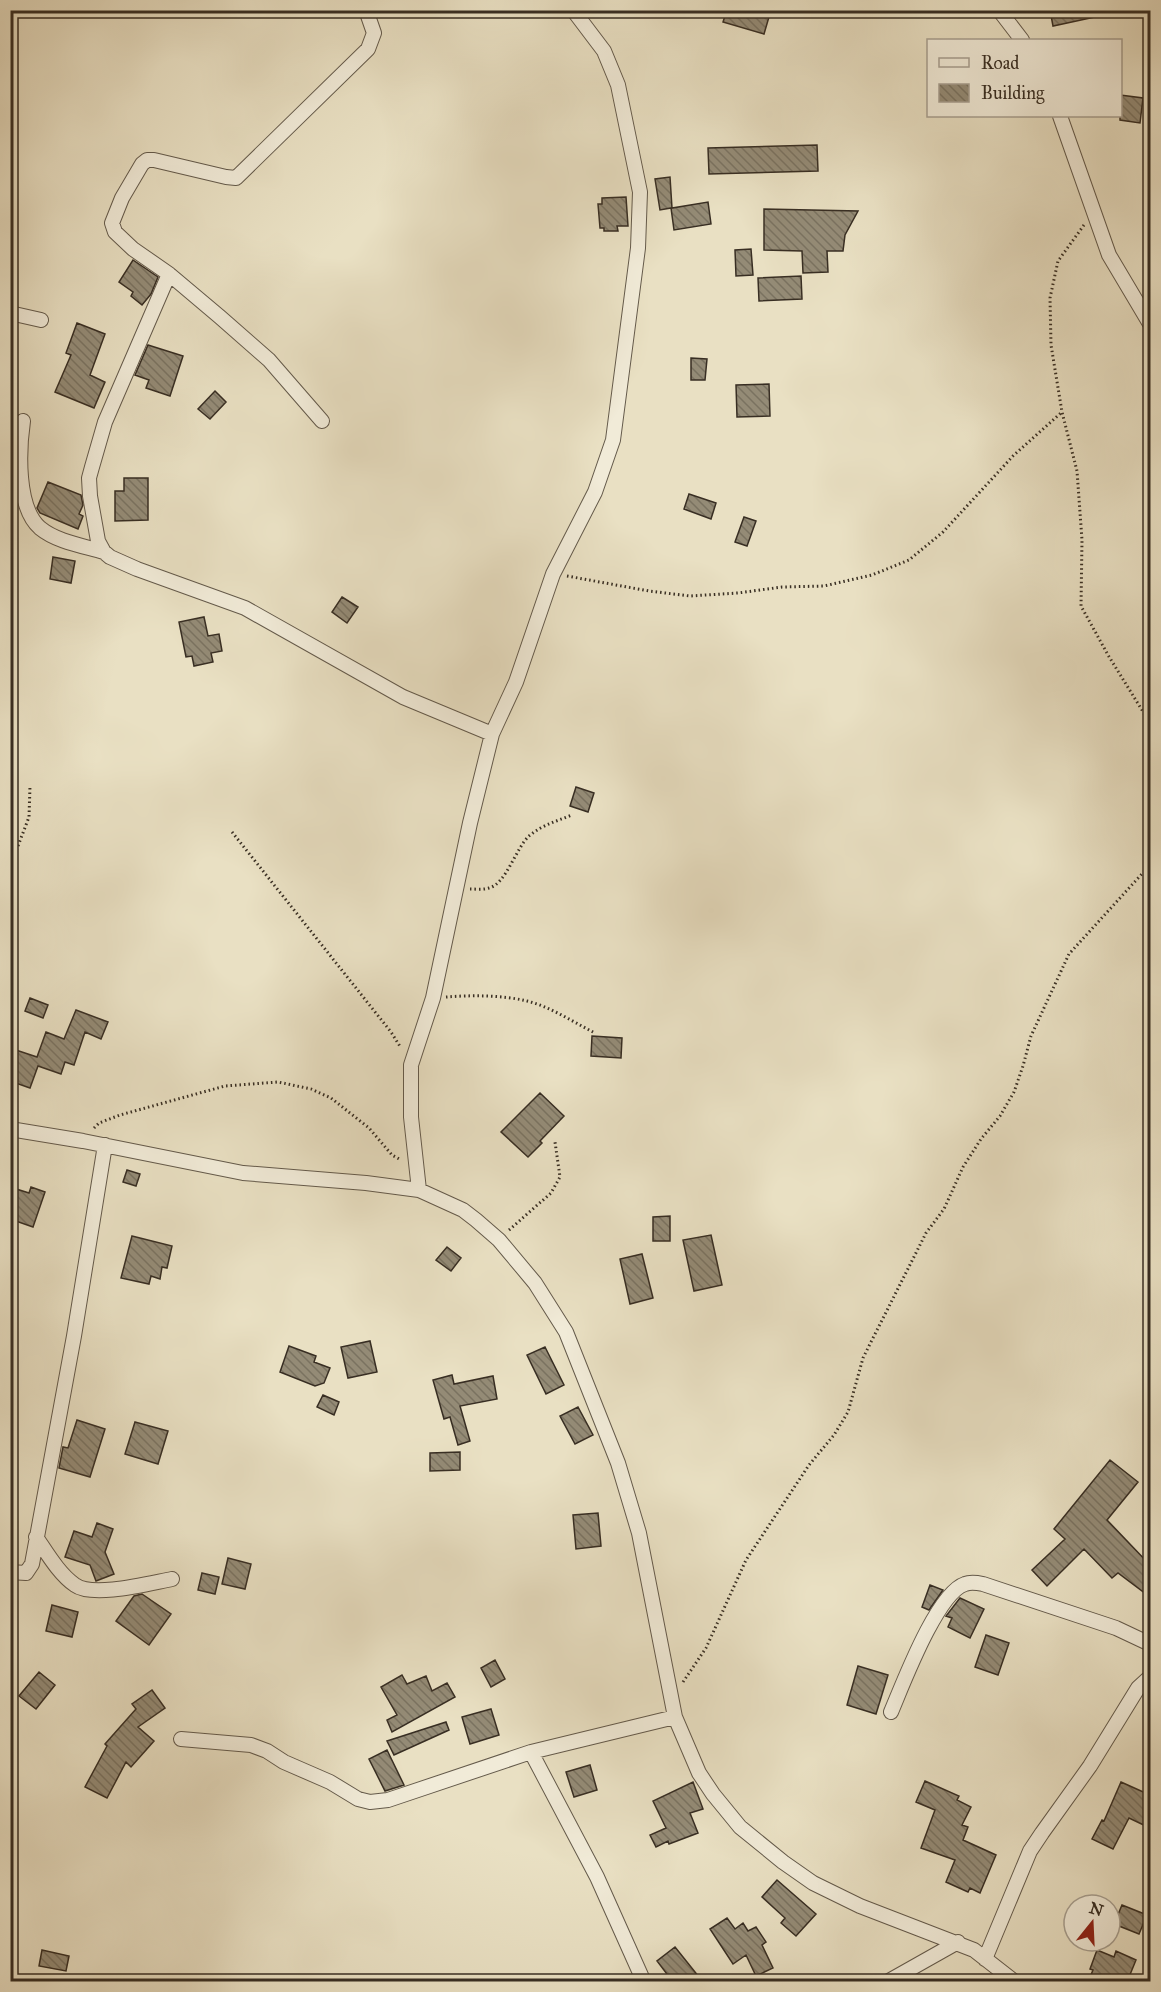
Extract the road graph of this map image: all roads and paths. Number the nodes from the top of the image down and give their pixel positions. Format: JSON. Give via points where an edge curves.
{"nodes":[{"id":1,"x":366,"y":10,"type":"edge"},
{"id":2,"x":573,"y":10,"type":"edge"},
{"id":3,"x":999,"y":10,"type":"edge"},
{"id":4,"x":1021,"y":39,"type":"edge"},
{"id":5,"x":1060,"y":117,"type":"edge"},
{"id":6,"x":1095,"y":211,"type":"junction"},
{"id":7,"x":169,"y":274,"type":"junction"},
{"id":8,"x":10,"y":313,"type":"edge"},
{"id":9,"x":41,"y":320,"type":"dead end"},
{"id":10,"x":1150,"y":324,"type":"edge"},
{"id":11,"x":1062,"y":412,"type":"junction"},
{"id":12,"x":322,"y":420,"type":"dead end"},
{"id":13,"x":23,"y":422,"type":"dead end"},
{"id":14,"x":104,"y":552,"type":"junction"},
{"id":15,"x":554,"y":574,"type":"junction"},
{"id":16,"x":1150,"y":723,"type":"edge"},
{"id":17,"x":492,"y":734,"type":"junction"},
{"id":18,"x":30,"y":786,"type":"dead end"},
{"id":19,"x":572,"y":815,"type":"dead end"},
{"id":20,"x":232,"y":832,"type":"dead end"},
{"id":21,"x":1150,"y":865,"type":"edge"},
{"id":22,"x":10,"y":867,"type":"edge"},
{"id":23,"x":456,"y":888,"type":"junction"},
{"id":24,"x":433,"y":998,"type":"junction"},
{"id":25,"x":595,"y":1033,"type":"dead end"},
{"id":26,"x":411,"y":1065,"type":"junction"},
{"id":27,"x":10,"y":1129,"type":"edge"},
{"id":28,"x":83,"y":1141,"type":"junction"},
{"id":29,"x":555,"y":1142,"type":"dead end"},
{"id":30,"x":105,"y":1145,"type":"junction"},
{"id":31,"x":418,"y":1170,"type":"junction"},
{"id":32,"x":419,"y":1190,"type":"junction"},
{"id":33,"x":499,"y":1240,"type":"junction"},
{"id":34,"x":36,"y":1537,"type":"junction"},
{"id":35,"x":10,"y":1572,"type":"edge"},
{"id":36,"x":172,"y":1579,"type":"dead end"},
{"id":37,"x":1150,"y":1644,"type":"edge"},
{"id":38,"x":1150,"y":1677,"type":"edge"},
{"id":39,"x":670,"y":1701,"type":"junction"},
{"id":40,"x":891,"y":1712,"type":"dead end"},
{"id":41,"x":675,"y":1717,"type":"junction"},
{"id":42,"x":181,"y":1739,"type":"dead end"},
{"id":43,"x":531,"y":1752,"type":"junction"},
{"id":44,"x":958,"y":1942,"type":"junction"},
{"id":45,"x":985,"y":1959,"type":"junction"},
{"id":46,"x":644,"y":1982,"type":"edge"},
{"id":47,"x":886,"y":1982,"type":"edge"},
{"id":48,"x":1015,"y":1982,"type":"edge"}],
"edges":[{"from":1,"to":7,"type":"street","via":[[374,33],[368,49],[237,178],[154,160],[142,164],[122,198],[112,227],[132,249]]},
{"from":2,"to":15,"type":"street","via":[[604,51],[618,85],[640,192],[638,248],[613,440],[595,492]]},
{"from":3,"to":4,"type":"street"},
{"from":5,"to":6,"type":"street"},
{"from":6,"to":10,"type":"street","via":[[1109,255]]},
{"from":6,"to":11,"type":"path","via":[[1058,261],[1050,298]]},
{"from":7,"to":12,"type":"street","via":[[268,360]]},
{"from":7,"to":14,"type":"street","via":[[105,422],[89,478],[98,541]]},
{"from":8,"to":9,"type":"street"},
{"from":11,"to":15,"type":"path","via":[[1013,456],[943,532],[909,560],[872,575],[824,586],[690,596]]},
{"from":11,"to":16,"type":"path","via":[[1077,471],[1081,606]]},
{"from":13,"to":14,"type":"street","via":[[21,476],[33,520],[54,537]]},
{"from":14,"to":17,"type":"street","via":[[137,569],[245,608],[403,697]]},
{"from":15,"to":17,"type":"street","via":[[516,682]]},
{"from":17,"to":23,"type":"street"},
{"from":18,"to":22,"type":"path","via":[[29,817]]},
{"from":19,"to":23,"type":"path","via":[[530,835],[494,886]]},
{"from":20,"to":26,"type":"path","via":[[391,1032]]},
{"from":21,"to":39,"type":"path","via":[[1069,954],[1031,1036],[1014,1092],[963,1167],[944,1209],[910,1263],[863,1358],[848,1412],[746,1560],[706,1648]]},
{"from":23,"to":24,"type":"street"},
{"from":24,"to":25,"type":"path","via":[[525,1000]]},
{"from":24,"to":26,"type":"street"},
{"from":26,"to":31,"type":"street","via":[[411,1117]]},
{"from":27,"to":28,"type":"street"},
{"from":28,"to":30,"type":"street"},
{"from":28,"to":31,"type":"path","via":[[99,1123],[120,1115],[225,1086],[278,1082],[331,1098],[369,1128],[392,1155]]},
{"from":29,"to":33,"type":"path","via":[[560,1177],[551,1192]]},
{"from":30,"to":32,"type":"street","via":[[243,1173]]},
{"from":30,"to":34,"type":"street"},
{"from":31,"to":32,"type":"street"},
{"from":32,"to":33,"type":"street","via":[[463,1210]]},
{"from":33,"to":39,"type":"street","via":[[535,1283],[566,1332],[618,1463],[639,1533]]},
{"from":34,"to":35,"type":"street","via":[[28,1571]]},
{"from":34,"to":36,"type":"street","via":[[72,1583],[84,1589],[102,1590]]},
{"from":37,"to":40,"type":"street","via":[[1095,1621],[983,1584],[966,1583],[943,1602]]},
{"from":38,"to":45,"type":"street","via":[[1138,1688],[1090,1766],[1030,1851]]},
{"from":39,"to":41,"type":"street"},
{"from":41,"to":43,"type":"street"},
{"from":41,"to":44,"type":"street","via":[[699,1773],[713,1794],[740,1827],[783,1862],[813,1883],[860,1906]]},
{"from":42,"to":43,"type":"street","via":[[251,1745],[370,1802],[387,1800]]},
{"from":43,"to":46,"type":"street","via":[[597,1877]]},
{"from":44,"to":45,"type":"street"},
{"from":44,"to":47,"type":"street"},
{"from":45,"to":48,"type":"street"}]}
